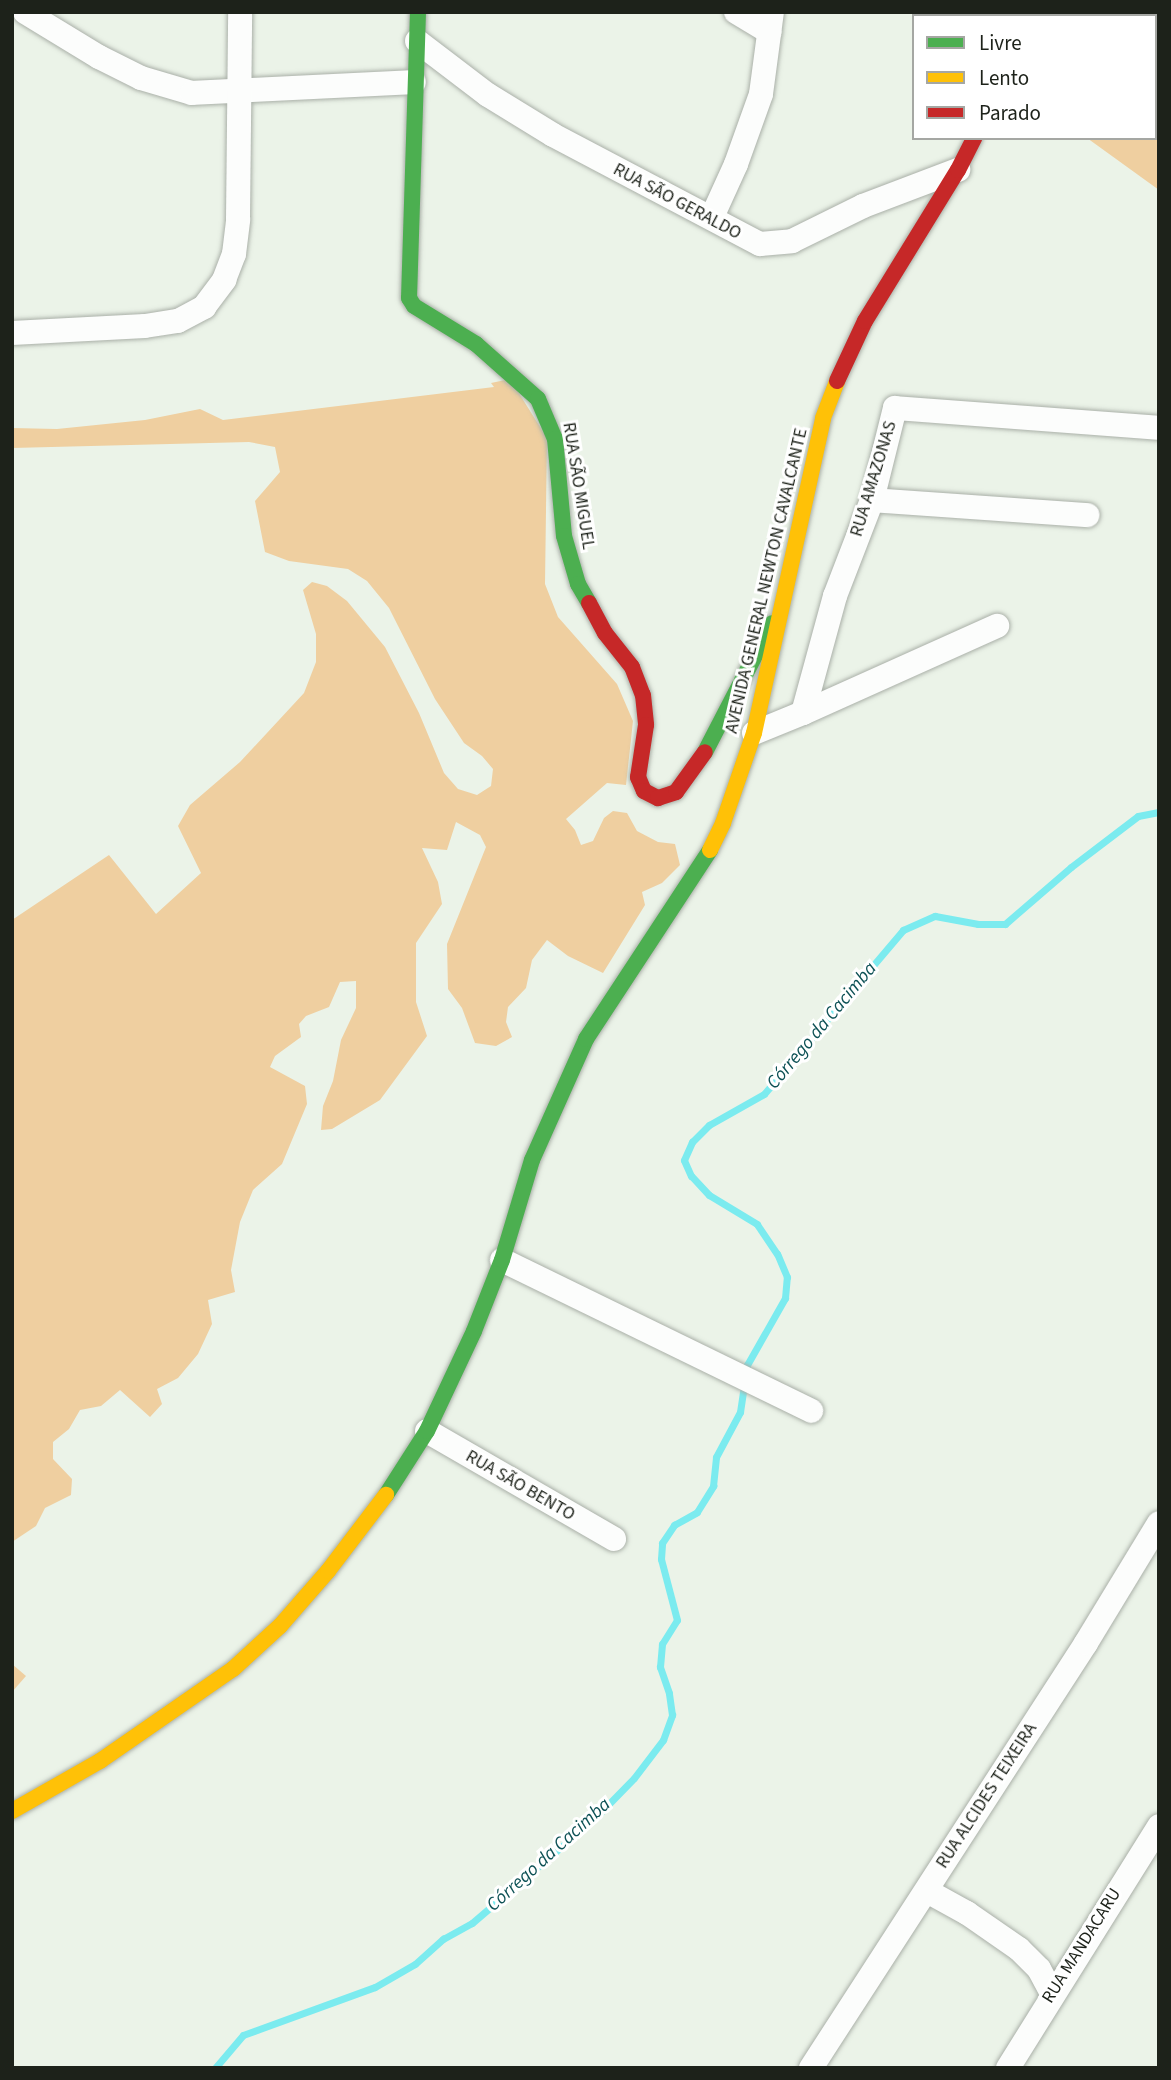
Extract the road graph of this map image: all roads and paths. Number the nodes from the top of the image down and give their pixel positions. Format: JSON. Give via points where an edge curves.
{"nodes":[{"id":1,"x":25,"y":12,"type":"edge"},
{"id":2,"x":240,"y":12,"type":"edge"},
{"id":3,"x":418,"y":12,"type":"edge"},
{"id":4,"x":736,"y":12,"type":"edge"},
{"id":5,"x":770,"y":22,"type":"edge"},
{"id":6,"x":417,"y":41,"type":"junction"},
{"id":7,"x":414,"y":82,"type":"junction"},
{"id":8,"x":240,"y":92,"type":"junction"},
{"id":9,"x":973,"y":140,"type":"edge"},
{"id":10,"x":958,"y":170,"type":"junction"},
{"id":11,"x":712,"y":217,"type":"junction"},
{"id":12,"x":12,"y":333,"type":"edge"},
{"id":13,"x":1159,"y":428,"type":"edge"},
{"id":14,"x":872,"y":500,"type":"junction"},
{"id":15,"x":1087,"y":515,"type":"dead end"},
{"id":16,"x":786,"y":595,"type":"junction"},
{"id":17,"x":997,"y":626,"type":"dead end"},
{"id":18,"x":803,"y":713,"type":"junction"},
{"id":19,"x":754,"y":733,"type":"junction"},
{"id":20,"x":502,"y":1260,"type":"junction"},
{"id":21,"x":811,"y":1411,"type":"dead end"},
{"id":22,"x":427,"y":1431,"type":"junction"},
{"id":23,"x":1159,"y":1522,"type":"edge"},
{"id":24,"x":614,"y":1539,"type":"dead end"},
{"id":25,"x":12,"y":1811,"type":"edge"},
{"id":26,"x":1159,"y":1826,"type":"edge"},
{"id":27,"x":927,"y":1891,"type":"junction"},
{"id":28,"x":1052,"y":1993,"type":"junction"},
{"id":29,"x":811,"y":2068,"type":"edge"},
{"id":30,"x":1008,"y":2068,"type":"edge"}],
"edges":[{"from":1,"to":8,"type":"street","via":[[141,78],[192,93]]},
{"from":2,"to":8,"type":"street"},
{"from":3,"to":6,"type":"main road","name":"RUA SÃO MIGUEL"},
{"from":4,"to":5,"type":"street"},
{"from":5,"to":11,"type":"street","via":[[757,107]]},
{"from":6,"to":7,"type":"main road","name":"RUA SÃO MIGUEL"},
{"from":6,"to":11,"type":"street","name":"RUA SÃO GERALDO","via":[[488,95],[553,135]]},
{"from":7,"to":8,"type":"street"},
{"from":7,"to":16,"type":"main road","name":"RUA SÃO MIGUEL","via":[[416,150],[410,189],[409,299],[508,370],[538,399],[548,418],[555,439],[564,536],[578,584],[605,634],[632,667],[643,695],[646,725],[638,777],[643,791],[667,797],[690,775],[715,736]]},
{"from":8,"to":12,"type":"street","via":[[234,254],[224,280],[204,307],[178,321],[145,326]]},
{"from":9,"to":10,"type":"main road","name":"AVENIDA GENERAL NEWTON CAVALCANTE"},
{"from":10,"to":11,"type":"street","name":"RUA SÃO GERALDO","via":[[777,244],[745,238]]},
{"from":10,"to":16,"type":"main road","name":"AVENIDA GENERAL NEWTON CAVALCANTE","via":[[864,321],[845,360],[823,418]]},
{"from":13,"to":14,"type":"street","name":"RUA AMAZONAS","via":[[895,408]]},
{"from":14,"to":15,"type":"street"},
{"from":14,"to":18,"type":"street","name":"RUA AMAZONAS","via":[[835,596]]},
{"from":16,"to":19,"type":"main road","name":"AVENIDA GENERAL NEWTON CAVALCANTE"},
{"from":17,"to":18,"type":"street"},
{"from":18,"to":19,"type":"street"},
{"from":19,"to":20,"type":"main road","name":"AVENIDA GENERAL NEWTON CAVALCANTE","via":[[723,823],[704,861],[586,1040],[562,1088],[532,1160]]},
{"from":20,"to":21,"type":"street"},
{"from":20,"to":22,"type":"main road","name":"AVENIDA GENERAL NEWTON CAVALCANTE"},
{"from":22,"to":24,"type":"street","name":"RUA SÃO BENTO"},
{"from":22,"to":25,"type":"main road","name":"AVENIDA GENERAL NEWTON CAVALCANTE","via":[[393,1486],[280,1626],[175,1712]]},
{"from":23,"to":27,"type":"street","name":"RUA ALCIDES TEIXEIRA"},
{"from":26,"to":28,"type":"street","name":"RUA MANDACARU"},
{"from":27,"to":28,"type":"street","via":[[1019,1949],[1039,1969]]},
{"from":27,"to":29,"type":"street","name":"RUA ALCIDES TEIXEIRA"},
{"from":28,"to":30,"type":"street","name":"RUA MANDACARU"}]}
